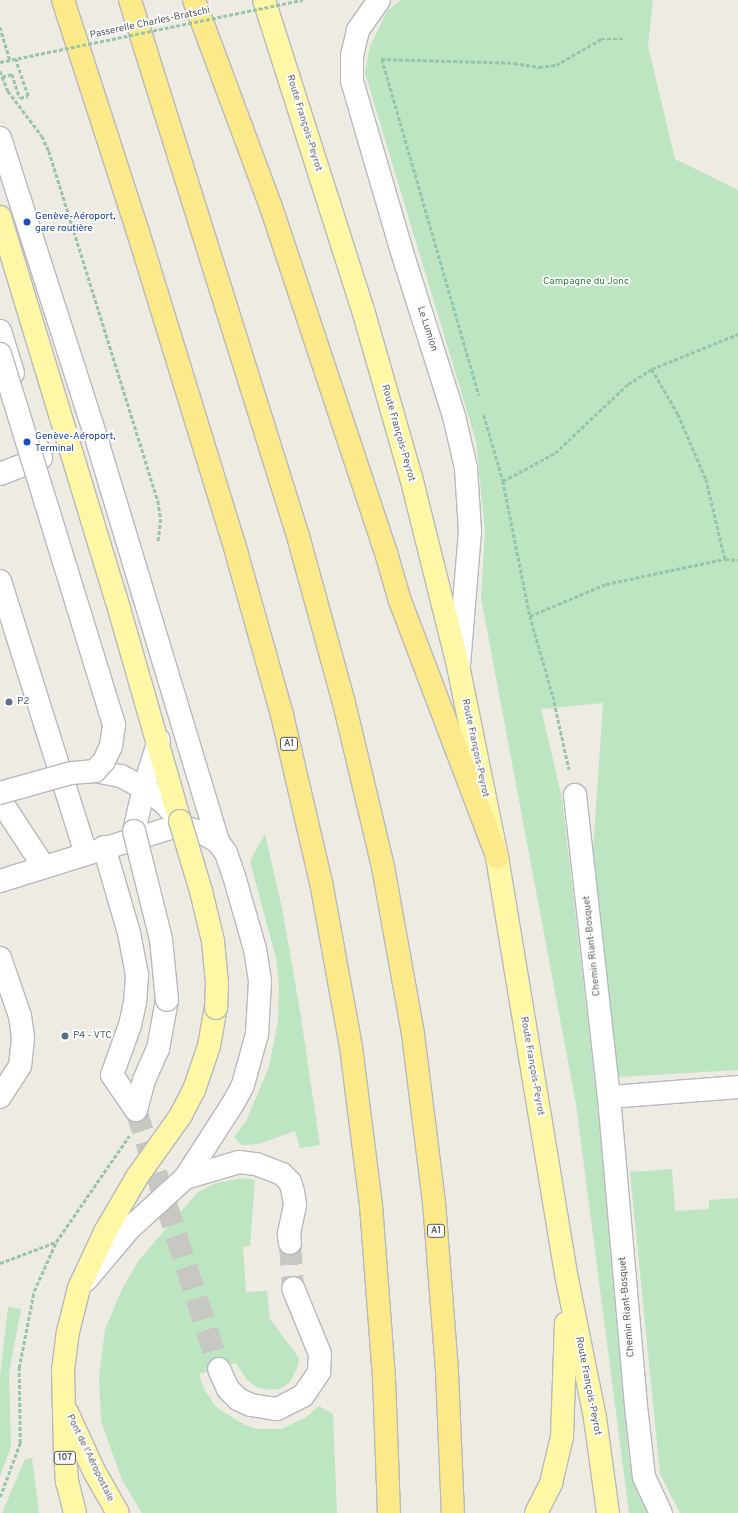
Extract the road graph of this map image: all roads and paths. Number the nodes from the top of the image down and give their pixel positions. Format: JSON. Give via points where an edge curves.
{"nodes":[{"id":1,"x":63,"y":0,"type":"edge"},
{"id":2,"x":130,"y":0,"type":"edge"},
{"id":3,"x":194,"y":0,"type":"edge"},
{"id":4,"x":264,"y":0,"type":"edge"},
{"id":5,"x":303,"y":0,"type":"edge"},
{"id":6,"x":379,"y":0,"type":"edge"},
{"id":7,"x":0,"y":27,"type":"edge"},
{"id":8,"x":624,"y":39,"type":"dead end"},
{"id":9,"x":15,"y":59,"type":"junction"},
{"id":10,"x":381,"y":59,"type":"dead end"},
{"id":11,"x":10,"y":60,"type":"junction"},
{"id":12,"x":0,"y":62,"type":"edge"},
{"id":13,"x":0,"y":71,"type":"edge"},
{"id":14,"x":2,"y":77,"type":"junction"},
{"id":15,"x":0,"y":138,"type":"edge"},
{"id":16,"x":0,"y":217,"type":"edge"},
{"id":17,"x":0,"y":331,"type":"edge"},
{"id":18,"x":738,"y":334,"type":"edge"},
{"id":19,"x":0,"y":354,"type":"edge"},
{"id":20,"x":652,"y":369,"type":"junction"},
{"id":21,"x":0,"y":474,"type":"edge"},
{"id":22,"x":503,"y":481,"type":"dead end"},
{"id":23,"x":158,"y":545,"type":"dead end"},
{"id":24,"x":725,"y":559,"type":"junction"},
{"id":25,"x":738,"y":560,"type":"edge"},
{"id":26,"x":0,"y":581,"type":"edge"},
{"id":27,"x":530,"y":616,"type":"dead end"},
{"id":28,"x":459,"y":670,"type":"junction"},
{"id":29,"x":159,"y":740,"type":"junction"},
{"id":30,"x":95,"y":771,"type":"junction"},
{"id":31,"x":144,"y":788,"type":"junction"},
{"id":32,"x":0,"y":793,"type":"edge"},
{"id":33,"x":575,"y":795,"type":"dead end"},
{"id":34,"x":0,"y":800,"type":"edge"},
{"id":35,"x":180,"y":821,"type":"junction"},
{"id":36,"x":218,"y":842,"type":"junction"},
{"id":37,"x":95,"y":850,"type":"junction"},
{"id":38,"x":497,"y":858,"type":"junction"},
{"id":39,"x":44,"y":867,"type":"junction"},
{"id":40,"x":0,"y":881,"type":"edge"},
{"id":41,"x":0,"y":958,"type":"edge"},
{"id":42,"x":738,"y":1087,"type":"edge"},
{"id":43,"x":609,"y":1097,"type":"junction"},
{"id":44,"x":0,"y":1098,"type":"edge"},
{"id":45,"x":185,"y":1178,"type":"junction"},
{"id":46,"x":290,"y":1243,"type":"tunnel mouth"},
{"id":47,"x":0,"y":1263,"type":"edge"},
{"id":48,"x":567,"y":1279,"type":"junction"},
{"id":49,"x":79,"y":1288,"type":"junction"},
{"id":50,"x":293,"y":1288,"type":"tunnel mouth"},
{"id":51,"x":219,"y":1369,"type":"tunnel mouth"},
{"id":52,"x":63,"y":1402,"type":"junction"},
{"id":53,"x":67,"y":1482,"type":"junction"},
{"id":54,"x":0,"y":1497,"type":"edge"},
{"id":55,"x":539,"y":1508,"type":"edge"},
{"id":56,"x":68,"y":1513,"type":"edge"},
{"id":57,"x":75,"y":1513,"type":"edge"},
{"id":58,"x":118,"y":1513,"type":"edge"},
{"id":59,"x":389,"y":1513,"type":"edge"},
{"id":60,"x":452,"y":1513,"type":"edge"},
{"id":61,"x":608,"y":1513,"type":"edge"},
{"id":62,"x":661,"y":1513,"type":"edge"}],
"edges":[{"from":1,"to":59,"type":"highway","number":"A1","via":[[138,232],[236,551],[282,715],[321,882],[351,1047],[371,1205],[384,1378]]},
{"from":2,"to":60,"type":"highway","number":"A1","via":[[298,536],[346,710],[383,867],[413,1034],[433,1194],[447,1372]]},
{"from":3,"to":38,"type":"highway","via":[[271,208],[400,601]]},
{"from":4,"to":28,"type":"main road","name":"Route François-Peyrot","via":[[411,476]]},
{"from":5,"to":9,"type":"path","name":"Passerelle Charles-Bratschi","bridge":true},
{"from":6,"to":28,"type":"street","name":"Le Lumion","via":[[358,30],[352,54],[352,81],[401,249],[454,416],[466,468],[470,531]]},
{"from":7,"to":11,"type":"path"},
{"from":8,"to":10,"type":"path","via":[[601,38],[556,65],[539,67],[514,63]]},
{"from":9,"to":11,"type":"path","name":"Passerelle Charles-Bratschi","bridge":true},
{"from":9,"to":14,"type":"path","via":[[28,96],[20,98],[12,74]]},
{"from":11,"to":12,"type":"path","name":"Passerelle Charles-Bratschi","bridge":true},
{"from":13,"to":14,"type":"path"},
{"from":14,"to":23,"type":"path","via":[[17,106],[36,127],[49,151],[158,501],[161,519]]},
{"from":15,"to":36,"type":"street","via":[[98,444]]},
{"from":16,"to":29,"type":"main road"},
{"from":17,"to":21,"type":"street","via":[[41,458]]},
{"from":18,"to":20,"type":"path"},
{"from":19,"to":30,"type":"street","bridge":true,"via":[[114,725],[111,746]]},
{"from":20,"to":22,"type":"path","via":[[628,384],[555,453]]},
{"from":20,"to":24,"type":"path","via":[[678,414],[706,479]]},
{"from":24,"to":25,"type":"path"},
{"from":24,"to":27,"type":"path","via":[[606,584]]},
{"from":26,"to":37,"type":"street"},
{"from":28,"to":38,"type":"main road","name":"Route François-Peyrot"},
{"from":29,"to":31,"type":"street"},
{"from":29,"to":35,"type":"main road"},
{"from":30,"to":31,"type":"street","via":[[121,776]]},
{"from":30,"to":32,"type":"street","bridge":true,"via":[[71,773]]},
{"from":31,"to":35,"type":"street","via":[[164,803]]},
{"from":31,"to":37,"type":"street","bridge":true,"via":[[134,831],[161,939],[167,1000],[158,1049],[144,1080],[136,1110],[112,1075],[130,1025],[137,975],[129,933]]},
{"from":33,"to":43,"type":"street","name":"Chemin Riant-Bosquet"},
{"from":34,"to":39,"type":"street"},
{"from":35,"to":49,"type":"main road","bridge":true,"via":[[202,891],[213,941],[217,983],[216,1008],[209,1046],[194,1090],[181,1115],[137,1177],[112,1220]]},
{"from":36,"to":37,"type":"street","via":[[201,832],[177,826]]},
{"from":36,"to":45,"type":"street","via":[[226,853],[255,949],[260,1011],[258,1034],[243,1086]]},
{"from":37,"to":39,"type":"street"},
{"from":38,"to":48,"type":"main road","name":"Route François-Peyrot"},
{"from":39,"to":40,"type":"street"},
{"from":41,"to":44,"type":"street","via":[[20,1016],[23,1038],[20,1066]]},
{"from":42,"to":43,"type":"street"},
{"from":43,"to":62,"type":"street","name":"Chemin Riant-Bosquet","via":[[644,1469]]},
{"from":45,"to":46,"type":"street","via":[[239,1162],[256,1164],[282,1174],[290,1182],[294,1192],[295,1205]]},
{"from":45,"to":49,"type":"street","via":[[130,1228]]},
{"from":47,"to":54,"type":"path","via":[[56,1242],[34,1291],[27,1315],[18,1368],[20,1443]]},
{"from":48,"to":55,"type":"main road","via":[[565,1406],[562,1437],[551,1483]]},
{"from":48,"to":61,"type":"main road","name":"Route François-Peyrot","via":[[595,1418]]},
{"from":49,"to":52,"type":"main road","via":[[68,1332],[63,1371]]},
{"from":50,"to":51,"type":"street","via":[[320,1354],[319,1372],[303,1396],[277,1409],[251,1405],[238,1399],[228,1389]]},
{"from":52,"to":53,"type":"main road","number":"107"},
{"from":52,"to":58,"type":"main road","name":"Pont de l'Aéropostale","via":[[94,1471]]},
{"from":53,"to":56,"type":"street"},
{"from":53,"to":57,"type":"main road","number":"107"}]}
